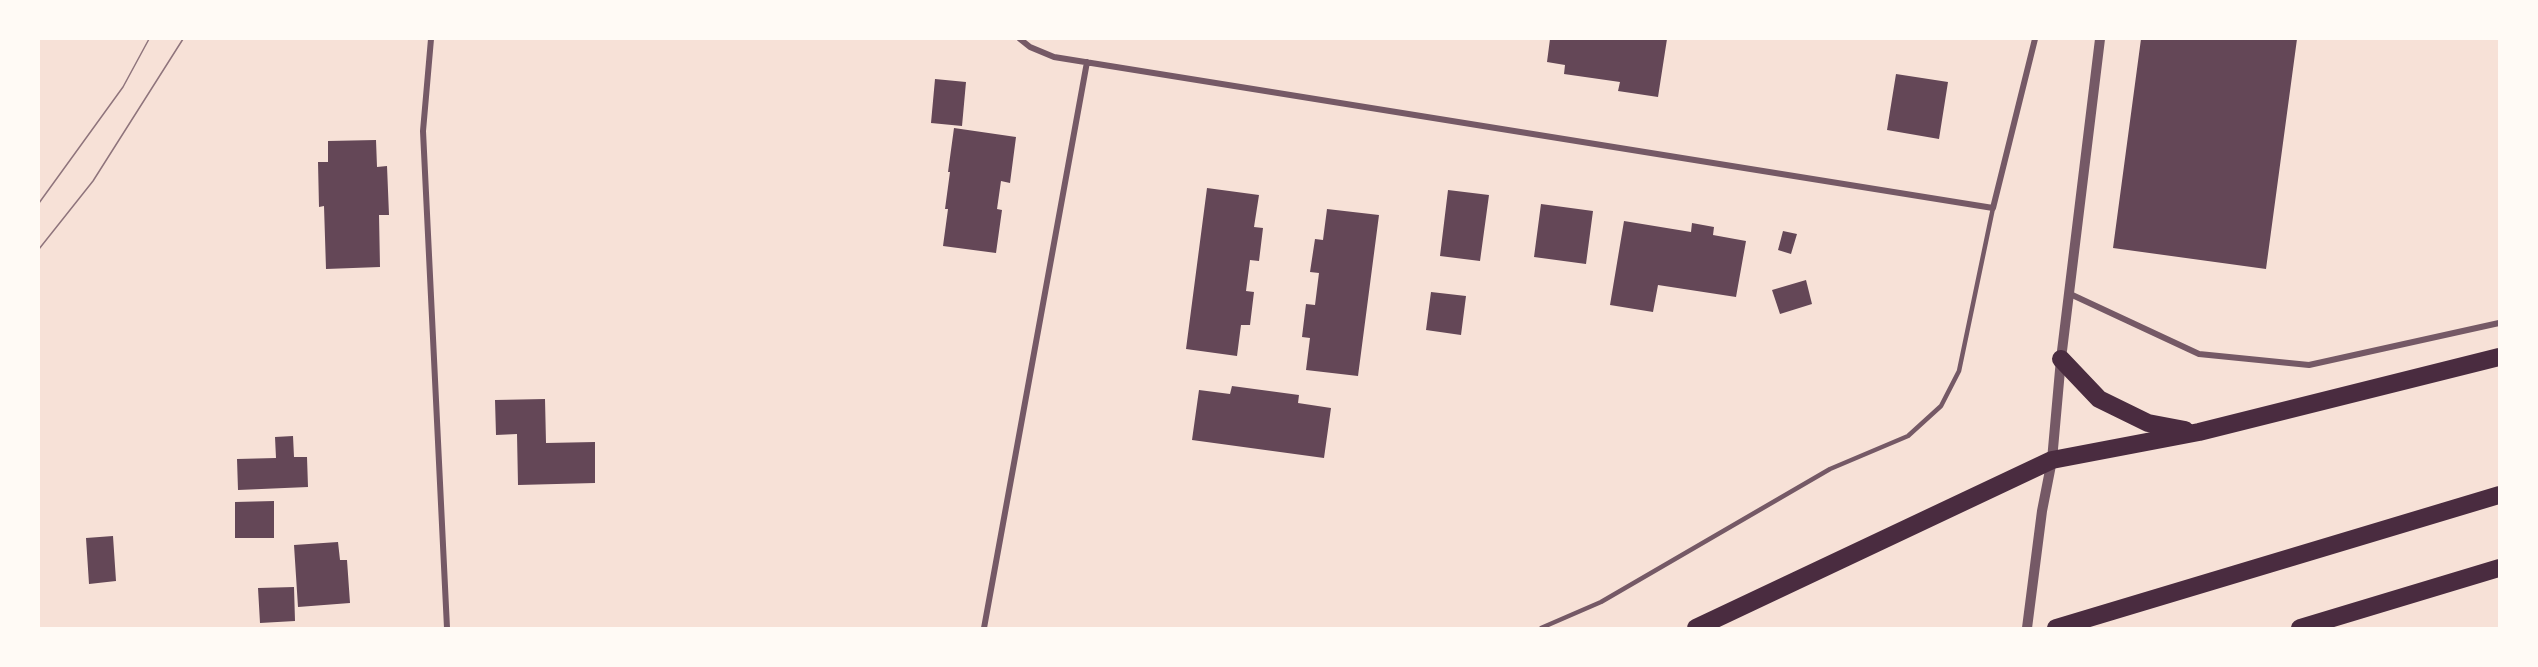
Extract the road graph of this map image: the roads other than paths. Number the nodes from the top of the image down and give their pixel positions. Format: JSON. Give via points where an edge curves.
{"nodes":[{"id":1,"x":430,"y":39,"type":"edge"},
{"id":2,"x":1020,"y":39,"type":"edge"},
{"id":3,"x":2035,"y":39,"type":"edge"},
{"id":4,"x":2100,"y":39,"type":"edge"},
{"id":5,"x":1087,"y":62,"type":"junction"},
{"id":6,"x":1993,"y":208,"type":"junction"},
{"id":7,"x":2068,"y":293,"type":"junction"},
{"id":8,"x":2499,"y":322,"type":"edge"},
{"id":9,"x":2499,"y":357,"type":"edge"},
{"id":10,"x":2061,"y":360,"type":"junction"},
{"id":11,"x":2199,"y":432,"type":"junction"},
{"id":12,"x":2052,"y":460,"type":"junction"},
{"id":13,"x":2499,"y":495,"type":"edge"},
{"id":14,"x":2499,"y":568,"type":"edge"},
{"id":15,"x":447,"y":628,"type":"edge"},
{"id":16,"x":984,"y":628,"type":"edge"},
{"id":17,"x":1541,"y":628,"type":"edge"},
{"id":18,"x":1696,"y":628,"type":"edge"},
{"id":19,"x":2026,"y":628,"type":"edge"},
{"id":20,"x":2056,"y":628,"type":"edge"},
{"id":21,"x":2300,"y":628,"type":"edge"}],
"edges":[{"from":1,"to":15,"type":"street","via":[[423,131]]},
{"from":2,"to":5,"type":"street","via":[[1054,57]]},
{"from":3,"to":6,"type":"street"},
{"from":4,"to":7,"type":"street"},
{"from":5,"to":6,"type":"street"},
{"from":5,"to":16,"type":"street"},
{"from":6,"to":17,"type":"lane","via":[[1959,370],[1941,406],[1908,436],[1830,469],[1602,602]]},
{"from":7,"to":8,"type":"street","via":[[2199,354],[2309,365]]},
{"from":7,"to":10,"type":"street"},
{"from":9,"to":11,"type":"highway"},
{"from":10,"to":11,"type":"highway","via":[[2099,399],[2148,423]]},
{"from":10,"to":12,"type":"street"},
{"from":11,"to":12,"type":"highway"},
{"from":12,"to":18,"type":"highway"},
{"from":12,"to":19,"type":"street"},
{"from":13,"to":20,"type":"highway"},
{"from":14,"to":21,"type":"highway"}]}
